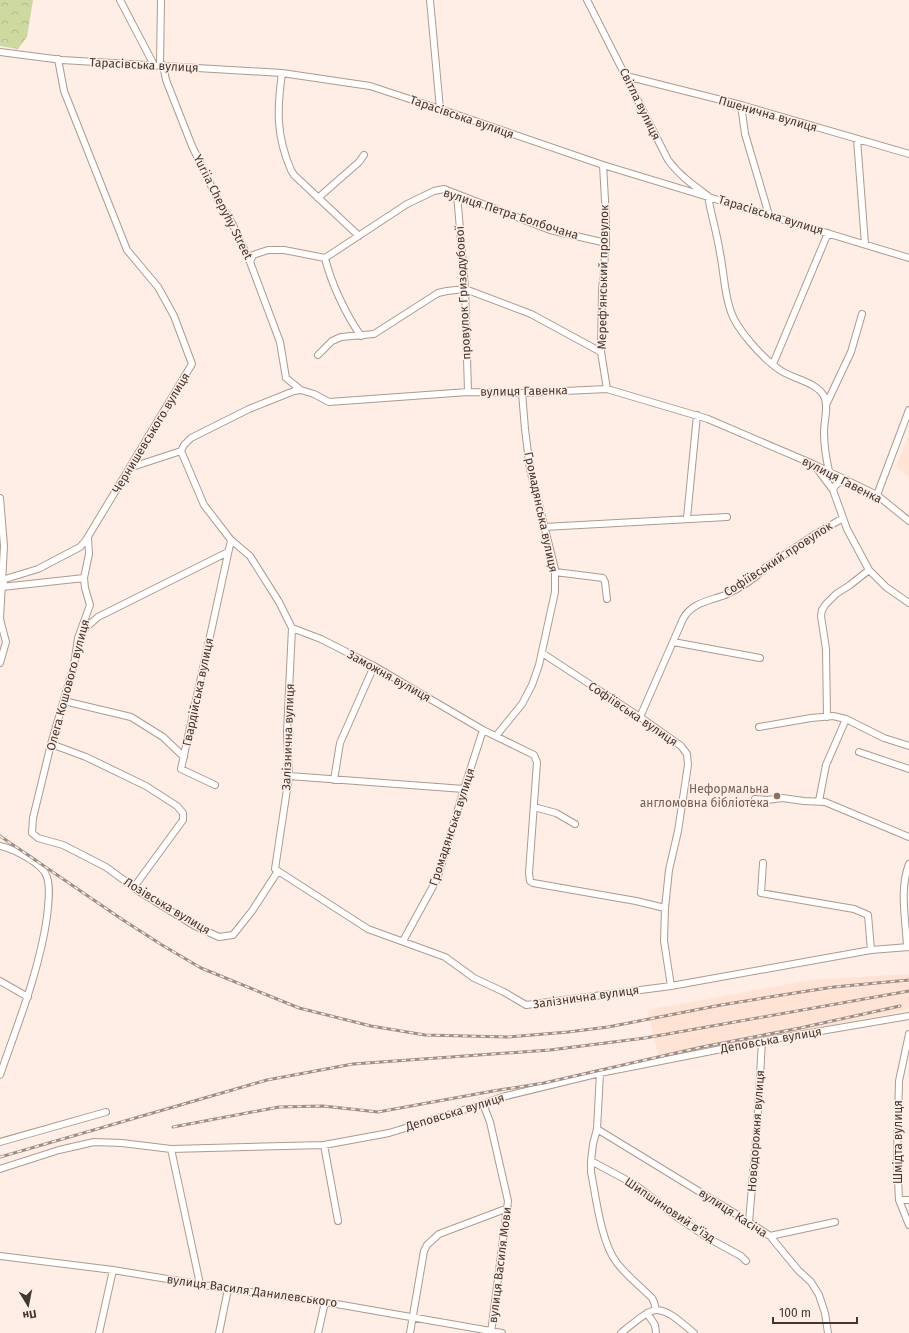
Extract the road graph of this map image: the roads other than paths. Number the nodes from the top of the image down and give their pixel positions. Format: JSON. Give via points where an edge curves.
{"nodes":[{"id":1,"x":120,"y":0,"type":"edge"},
{"id":2,"x":161,"y":0,"type":"edge"},
{"id":3,"x":430,"y":0,"type":"edge"},
{"id":4,"x":587,"y":0,"type":"edge"},
{"id":5,"x":0,"y":52,"type":"edge"},
{"id":6,"x":58,"y":60,"type":"junction"},
{"id":7,"x":159,"y":65,"type":"junction"},
{"id":8,"x":282,"y":73,"type":"junction"},
{"id":9,"x":626,"y":76,"type":"junction"},
{"id":10,"x":741,"y":106,"type":"junction"},
{"id":11,"x":440,"y":109,"type":"junction"},
{"id":12,"x":857,"y":139,"type":"junction"},
{"id":13,"x":909,"y":154,"type":"edge"},
{"id":14,"x":364,"y":155,"type":"dead end"},
{"id":15,"x":603,"y":165,"type":"junction"},
{"id":16,"x":457,"y":194,"type":"junction"},
{"id":17,"x":708,"y":196,"type":"junction"},
{"id":18,"x":318,"y":198,"type":"junction"},
{"id":19,"x":769,"y":215,"type":"junction"},
{"id":20,"x":828,"y":233,"type":"junction"},
{"id":21,"x":359,"y":236,"type":"junction"},
{"id":22,"x":606,"y":243,"type":"junction"},
{"id":23,"x":865,"y":244,"type":"junction"},
{"id":24,"x":325,"y":258,"type":"junction"},
{"id":25,"x":909,"y":258,"type":"edge"},
{"id":26,"x":250,"y":262,"type":"junction"},
{"id":27,"x":464,"y":289,"type":"junction"},
{"id":28,"x":862,"y":314,"type":"dead end"},
{"id":29,"x":361,"y":336,"type":"junction"},
{"id":30,"x":601,"y":352,"type":"junction"},
{"id":31,"x":318,"y":355,"type":"dead end"},
{"id":32,"x":773,"y":364,"type":"junction"},
{"id":33,"x":608,"y":389,"type":"junction"},
{"id":34,"x":301,"y":390,"type":"junction"},
{"id":35,"x":468,"y":392,"type":"junction"},
{"id":36,"x":522,"y":393,"type":"junction"},
{"id":37,"x":826,"y":404,"type":"junction"},
{"id":38,"x":909,"y":410,"type":"edge"},
{"id":39,"x":697,"y":415,"type":"junction"},
{"id":40,"x":181,"y":451,"type":"junction"},
{"id":41,"x":813,"y":464,"type":"junction"},
{"id":42,"x":132,"y":467,"type":"junction"},
{"id":43,"x":828,"y":471,"type":"junction"},
{"id":44,"x":847,"y":480,"type":"junction"},
{"id":45,"x":833,"y":490,"type":"junction"},
{"id":46,"x":877,"y":495,"type":"junction"},
{"id":47,"x":0,"y":498,"type":"edge"},
{"id":48,"x":728,"y":517,"type":"dead end"},
{"id":49,"x":687,"y":518,"type":"junction"},
{"id":50,"x":843,"y":518,"type":"junction"},
{"id":51,"x":909,"y":522,"type":"edge"},
{"id":52,"x":544,"y":527,"type":"junction"},
{"id":53,"x":88,"y":537,"type":"junction"},
{"id":54,"x":231,"y":540,"type":"junction"},
{"id":55,"x":228,"y":552,"type":"junction"},
{"id":56,"x":869,"y":570,"type":"junction"},
{"id":57,"x":555,"y":572,"type":"junction"},
{"id":58,"x":84,"y":578,"type":"junction"},
{"id":59,"x":2,"y":587,"type":"junction"},
{"id":60,"x":607,"y":599,"type":"dead end"},
{"id":61,"x":909,"y":603,"type":"edge"},
{"id":62,"x":292,"y":628,"type":"junction"},
{"id":63,"x":81,"y":632,"type":"junction"},
{"id":64,"x":672,"y":642,"type":"junction"},
{"id":65,"x":542,"y":653,"type":"junction"},
{"id":66,"x":760,"y":658,"type":"dead end"},
{"id":67,"x":0,"y":662,"type":"edge"},
{"id":68,"x":374,"y":666,"type":"junction"},
{"id":69,"x":64,"y":700,"type":"junction"},
{"id":70,"x":640,"y":717,"type":"junction"},
{"id":71,"x":826,"y":717,"type":"junction"},
{"id":72,"x":846,"y":719,"type":"junction"},
{"id":73,"x":759,"y":728,"type":"dead end"},
{"id":74,"x":483,"y":730,"type":"junction"},
{"id":75,"x":496,"y":736,"type":"junction"},
{"id":76,"x":51,"y":744,"type":"junction"},
{"id":77,"x":909,"y":746,"type":"edge"},
{"id":78,"x":859,"y":752,"type":"dead end"},
{"id":79,"x":184,"y":757,"type":"junction"},
{"id":80,"x":909,"y":769,"type":"edge"},
{"id":81,"x":289,"y":776,"type":"junction"},
{"id":82,"x":334,"y":780,"type":"junction"},
{"id":83,"x":215,"y":785,"type":"dead end"},
{"id":84,"x":464,"y":789,"type":"junction"},
{"id":85,"x":755,"y":799,"type":"dead end"},
{"id":86,"x":819,"y":801,"type":"junction"},
{"id":87,"x":534,"y":807,"type":"junction"},
{"id":88,"x":575,"y":824,"type":"dead end"},
{"id":89,"x":32,"y":833,"type":"joint"},
{"id":90,"x":909,"y":837,"type":"edge"},
{"id":91,"x":0,"y":846,"type":"edge"},
{"id":92,"x":763,"y":863,"type":"dead end"},
{"id":93,"x":909,"y":864,"type":"edge"},
{"id":94,"x":278,"y":870,"type":"junction"},
{"id":95,"x":134,"y":886,"type":"junction"},
{"id":96,"x":665,"y":908,"type":"junction"},
{"id":97,"x":403,"y":941,"type":"junction"},
{"id":98,"x":908,"y":947,"type":"edge"},
{"id":99,"x":871,"y":950,"type":"junction"},
{"id":100,"x":0,"y":981,"type":"edge"},
{"id":101,"x":671,"y":986,"type":"junction"},
{"id":102,"x":28,"y":997,"type":"junction"},
{"id":103,"x":909,"y":1016,"type":"edge"},
{"id":104,"x":909,"y":1034,"type":"edge"},
{"id":105,"x":762,"y":1041,"type":"junction"},
{"id":106,"x":600,"y":1073,"type":"junction"},
{"id":107,"x":0,"y":1075,"type":"edge"},
{"id":108,"x":483,"y":1104,"type":"junction"},
{"id":109,"x":106,"y":1112,"type":"dead end"},
{"id":110,"x":597,"y":1129,"type":"junction"},
{"id":111,"x":0,"y":1142,"type":"edge"},
{"id":112,"x":324,"y":1145,"type":"junction"},
{"id":113,"x":171,"y":1149,"type":"junction"},
{"id":114,"x":591,"y":1161,"type":"junction"},
{"id":115,"x":0,"y":1169,"type":"edge"},
{"id":116,"x":899,"y":1200,"type":"junction"},
{"id":117,"x":909,"y":1200,"type":"edge"},
{"id":118,"x":508,"y":1208,"type":"junction"},
{"id":119,"x":338,"y":1220,"type":"dead end"},
{"id":120,"x":749,"y":1222,"type":"junction"},
{"id":121,"x":836,"y":1222,"type":"dead end"},
{"id":122,"x":909,"y":1225,"type":"edge"},
{"id":123,"x":770,"y":1236,"type":"junction"},
{"id":124,"x":0,"y":1256,"type":"edge"},
{"id":125,"x":746,"y":1261,"type":"dead end"},
{"id":126,"x":113,"y":1270,"type":"junction"},
{"id":127,"x":200,"y":1284,"type":"junction"},
{"id":128,"x":228,"y":1289,"type":"junction"},
{"id":129,"x":325,"y":1302,"type":"junction"},
{"id":130,"x":656,"y":1310,"type":"junction"},
{"id":131,"x":647,"y":1313,"type":"junction"},
{"id":132,"x":412,"y":1316,"type":"junction"},
{"id":133,"x":491,"y":1332,"type":"edge"},
{"id":134,"x":100,"y":1333,"type":"edge"},
{"id":135,"x":219,"y":1333,"type":"edge"},
{"id":136,"x":318,"y":1333,"type":"edge"},
{"id":137,"x":410,"y":1333,"type":"edge"},
{"id":138,"x":502,"y":1333,"type":"edge"},
{"id":139,"x":621,"y":1333,"type":"edge"},
{"id":140,"x":656,"y":1333,"type":"edge"},
{"id":141,"x":694,"y":1333,"type":"edge"},
{"id":142,"x":828,"y":1333,"type":"edge"}],
"edges":[{"from":1,"to":7,"type":"street","name":"Yuriia Chepyhy Street"},
{"from":2,"to":7,"type":"street"},
{"from":3,"to":11,"type":"street"},
{"from":4,"to":9,"type":"street","name":"Світла вулиця"},
{"from":5,"to":6,"type":"street","name":"Тарасівська вулиця"},
{"from":6,"to":7,"type":"street","name":"Тарасівська вулиця"},
{"from":6,"to":42,"type":"street","name":"Чернишевського вулиця","via":[[64,91],[127,250],[158,287],[174,316],[192,364]]},
{"from":7,"to":8,"type":"street","name":"Тарасівська вулиця"},
{"from":7,"to":26,"type":"street","name":"Yuriia Chepyhy Street","via":[[192,146]]},
{"from":8,"to":11,"type":"street","name":"Тарасівська вулиця","via":[[370,86]]},
{"from":8,"to":18,"type":"street","via":[[278,119],[287,160],[294,175]]},
{"from":9,"to":10,"type":"street","name":"Пшенична вулиця"},
{"from":9,"to":17,"type":"street","name":"Світла вулиця","via":[[668,160],[688,181]]},
{"from":10,"to":12,"type":"street","name":"Пшенична вулиця"},
{"from":10,"to":19,"type":"street","via":[[745,134]]},
{"from":11,"to":15,"type":"street","name":"Тарасівська вулиця"},
{"from":12,"to":13,"type":"street","name":"Пшенична вулиця"},
{"from":12,"to":23,"type":"street"},
{"from":14,"to":18,"type":"street"},
{"from":15,"to":17,"type":"street","name":"Тарасівська вулиця"},
{"from":15,"to":22,"type":"street","name":"Мереф'янський провулок"},
{"from":16,"to":21,"type":"street","name":"вулиця Петра Болбочана","via":[[444,189],[424,195]]},
{"from":16,"to":22,"type":"street","name":"вулиця Петра Болбочана","via":[[550,230]]},
{"from":16,"to":27,"type":"street","name":"провулок Гризодубової"},
{"from":17,"to":19,"type":"street","name":"Тарасівська вулиця"},
{"from":17,"to":32,"type":"street","via":[[731,313],[738,326]]},
{"from":18,"to":21,"type":"street"},
{"from":19,"to":20,"type":"street","name":"Тарасівська вулиця"},
{"from":20,"to":23,"type":"street","name":"Тарасівська вулиця"},
{"from":20,"to":32,"type":"street"},
{"from":21,"to":24,"type":"street","name":"вулиця Петра Болбочана"},
{"from":22,"to":30,"type":"street","name":"Мереф'янський провулок"},
{"from":23,"to":25,"type":"street","name":"Тарасівська вулиця"},
{"from":24,"to":26,"type":"street","via":[[268,250],[253,255]]},
{"from":24,"to":29,"type":"street","via":[[330,275]]},
{"from":26,"to":34,"type":"street","name":"Yuriia Chepyhy Street","via":[[280,342],[286,378]]},
{"from":27,"to":29,"type":"street","via":[[438,293],[374,334]]},
{"from":27,"to":30,"type":"street","via":[[531,314]]},
{"from":27,"to":35,"type":"street","name":"провулок Гризодубової"},
{"from":28,"to":37,"type":"street","via":[[851,352]]},
{"from":29,"to":31,"type":"street","via":[[341,337],[332,341]]},
{"from":30,"to":33,"type":"street","name":"Мереф'янський провулок"},
{"from":32,"to":37,"type":"street","via":[[788,375],[816,387],[822,393]]},
{"from":33,"to":36,"type":"street","name":"вулиця Гавенка"},
{"from":33,"to":39,"type":"street","name":"вулиця Гавенка"},
{"from":34,"to":35,"type":"street","name":"вулиця Гавенка","via":[[329,402]]},
{"from":34,"to":40,"type":"street","via":[[249,409],[214,426],[191,438]]},
{"from":35,"to":36,"type":"street","name":"вулиця Гавенка"},
{"from":36,"to":52,"type":"street","name":"Громадянська вулиця","via":[[530,469]]},
{"from":37,"to":43,"type":"street","via":[[824,430]]},
{"from":38,"to":46,"type":"street"},
{"from":39,"to":41,"type":"street","name":"вулиця Гавенка"},
{"from":39,"to":49,"type":"street"},
{"from":40,"to":42,"type":"street"},
{"from":40,"to":54,"type":"street","via":[[204,505]]},
{"from":41,"to":43,"type":"street","name":"вулиця Гавенка"},
{"from":41,"to":45,"type":"street"},
{"from":42,"to":53,"type":"street","name":"Чернишевського вулиця"},
{"from":43,"to":44,"type":"street","name":"вулиця Гавенка"},
{"from":44,"to":45,"type":"street","via":[[839,482]]},
{"from":44,"to":46,"type":"street","name":"вулиця Гавенка"},
{"from":45,"to":50,"type":"street"},
{"from":46,"to":51,"type":"street","name":"вулиця Гавенка"},
{"from":47,"to":59,"type":"street","via":[[4,546]]},
{"from":48,"to":49,"type":"street"},
{"from":49,"to":52,"type":"street"},
{"from":50,"to":56,"type":"street"},
{"from":50,"to":64,"type":"street","name":"Софіївський провулок","via":[[733,591],[692,607],[685,614]]},
{"from":52,"to":57,"type":"street","name":"Громадянська вулиця"},
{"from":53,"to":58,"type":"street","name":"Олега Кошового вулиця","via":[[89,554]]},
{"from":53,"to":59,"type":"street","name":"Чернишевського вулиця","via":[[80,546],[38,569],[5,579]]},
{"from":54,"to":55,"type":"street","name":"Гвардійська вулиця"},
{"from":54,"to":62,"type":"street","via":[[250,556]]},
{"from":55,"to":63,"type":"street","via":[[98,617]]},
{"from":55,"to":79,"type":"street","name":"Гвардійська вулиця"},
{"from":56,"to":61,"type":"street","via":[[886,587]]},
{"from":56,"to":71,"type":"street","via":[[836,594],[822,610],[826,649]]},
{"from":57,"to":60,"type":"street","via":[[603,578]]},
{"from":57,"to":65,"type":"street","name":"Громадянська вулиця","via":[[555,592]]},
{"from":58,"to":59,"type":"street"},
{"from":58,"to":63,"type":"street","name":"Олега Кошового вулиця","via":[[90,605]]},
{"from":59,"to":67,"type":"street","via":[[0,618],[6,642]]},
{"from":62,"to":68,"type":"street","name":"Заможня вулиця","via":[[321,639]]},
{"from":62,"to":81,"type":"street","name":"Залізнична вулиця","via":[[287,732]]},
{"from":63,"to":69,"type":"street","name":"Олега Кошового вулиця"},
{"from":64,"to":66,"type":"street"},
{"from":64,"to":70,"type":"street","name":"Софіївський провулок"},
{"from":65,"to":70,"type":"street","name":"Софіївська вулиця"},
{"from":65,"to":75,"type":"street","name":"Громадянська вулиця","via":[[528,694]]},
{"from":68,"to":74,"type":"street","name":"Заможня вулиця"},
{"from":68,"to":82,"type":"street","via":[[340,743]]},
{"from":69,"to":76,"type":"street","name":"Олега Кошового вулиця"},
{"from":69,"to":79,"type":"street","name":"Гвардійська вулиця","via":[[132,717],[163,737]]},
{"from":70,"to":96,"type":"street","name":"Софіївська вулиця","via":[[682,746],[688,758]]},
{"from":71,"to":72,"type":"street"},
{"from":71,"to":73,"type":"street","via":[[770,724]]},
{"from":72,"to":77,"type":"street","via":[[884,738]]},
{"from":72,"to":86,"type":"street","via":[[826,765]]},
{"from":74,"to":75,"type":"street","name":"Заможня вулиця"},
{"from":74,"to":84,"type":"street","name":"Громадянська вулиця"},
{"from":75,"to":87,"type":"street","name":"Заможня вулиця","via":[[536,757]]},
{"from":76,"to":89,"type":"street","name":"Олега Кошового вулиця","via":[[33,818]]},
{"from":76,"to":95,"type":"street","via":[[86,757],[146,786],[177,806],[183,813],[183,820]]},
{"from":78,"to":80,"type":"street"},
{"from":79,"to":83,"type":"street","via":[[181,769]]},
{"from":81,"to":82,"type":"street"},
{"from":81,"to":94,"type":"street","name":"Залізнична вулиця","via":[[275,868]]},
{"from":82,"to":84,"type":"street"},
{"from":84,"to":97,"type":"street","name":"Громадянська вулиця","via":[[437,879]]},
{"from":85,"to":86,"type":"street"},
{"from":86,"to":90,"type":"street"},
{"from":87,"to":88,"type":"street","via":[[556,813]]},
{"from":87,"to":96,"type":"street","via":[[529,873],[533,883]]},
{"from":89,"to":95,"type":"street","name":"Лозівська вулиця","via":[[38,838],[64,845],[106,867]]},
{"from":91,"to":102,"type":"street","via":[[27,857],[44,870],[48,877],[49,900],[44,931]]},
{"from":92,"to":99,"type":"street","via":[[761,893],[854,909],[868,915]]},
{"from":93,"to":98,"type":"street","via":[[904,896]]},
{"from":94,"to":95,"type":"street","name":"Лозівська вулиця","via":[[252,911],[233,935],[225,937],[219,937],[195,926]]},
{"from":94,"to":97,"type":"street","name":"Залізнична вулиця","via":[[368,929]]},
{"from":96,"to":101,"type":"street","name":"Софіївська вулиця","via":[[664,941]]},
{"from":97,"to":101,"type":"street","name":"Залізнична вулиця","via":[[445,957],[474,978],[526,1005]]},
{"from":98,"to":99,"type":"street","name":"Залізнична вулиця"},
{"from":99,"to":101,"type":"street","name":"Залізнична вулиця"},
{"from":100,"to":102,"type":"street"},
{"from":102,"to":107,"type":"street"},
{"from":103,"to":105,"type":"street","name":"Деповська вулиця"},
{"from":104,"to":116,"type":"street","name":"Шмідта вулиця","via":[[901,1067],[898,1096]]},
{"from":105,"to":106,"type":"street","name":"Деповська вулиця"},
{"from":105,"to":120,"type":"street","name":"Новодорожня вулиця"},
{"from":106,"to":108,"type":"street","name":"Деповська вулиця"},
{"from":106,"to":110,"type":"street"},
{"from":108,"to":112,"type":"street","name":"Деповська вулиця","via":[[389,1133]]},
{"from":108,"to":118,"type":"street","name":"вулиця Василя Мови","via":[[490,1122]]},
{"from":109,"to":111,"type":"street"},
{"from":110,"to":114,"type":"street"},
{"from":110,"to":120,"type":"street","name":"вулиця Касіча"},
{"from":112,"to":113,"type":"street","name":"Деповська вулиця"},
{"from":112,"to":119,"type":"street"},
{"from":113,"to":115,"type":"street","name":"Деповська вулиця","via":[[94,1142]]},
{"from":113,"to":127,"type":"street"},
{"from":114,"to":125,"type":"street","name":"Шипшиновий в'їзд","via":[[634,1184],[677,1217]]},
{"from":114,"to":130,"type":"street","via":[[608,1248],[617,1264],[653,1300]]},
{"from":116,"to":117,"type":"street"},
{"from":116,"to":122,"type":"street","name":"Шмідта вулиця"},
{"from":118,"to":132,"type":"street","via":[[439,1234],[427,1245]]},
{"from":118,"to":133,"type":"street","name":"вулиця Василя Мови"},
{"from":120,"to":123,"type":"street","name":"вулиця Касіча"},
{"from":121,"to":123,"type":"street"},
{"from":123,"to":142,"type":"street","name":"вулиця Касіча","via":[[811,1282],[819,1295]]},
{"from":124,"to":126,"type":"street","name":"вулиця Василя Данилевського"},
{"from":126,"to":127,"type":"street","name":"вулиця Василя Данилевського"},
{"from":126,"to":134,"type":"street"},
{"from":127,"to":128,"type":"street","name":"вулиця Василя Данилевського"},
{"from":128,"to":129,"type":"street","name":"вулиця Василя Данилевського"},
{"from":128,"to":135,"type":"street"},
{"from":129,"to":132,"type":"street","name":"вулиця Василя Данилевського"},
{"from":129,"to":136,"type":"street"},
{"from":130,"to":131,"type":"street"},
{"from":130,"to":141,"type":"street","via":[[672,1314]]},
{"from":131,"to":139,"type":"street"},
{"from":131,"to":140,"type":"street","via":[[655,1325]]},
{"from":132,"to":133,"type":"street","name":"вулиця Василя Данилевського"},
{"from":132,"to":137,"type":"street"},
{"from":133,"to":138,"type":"street","name":"вулиця Василя Данилевського"}]}
